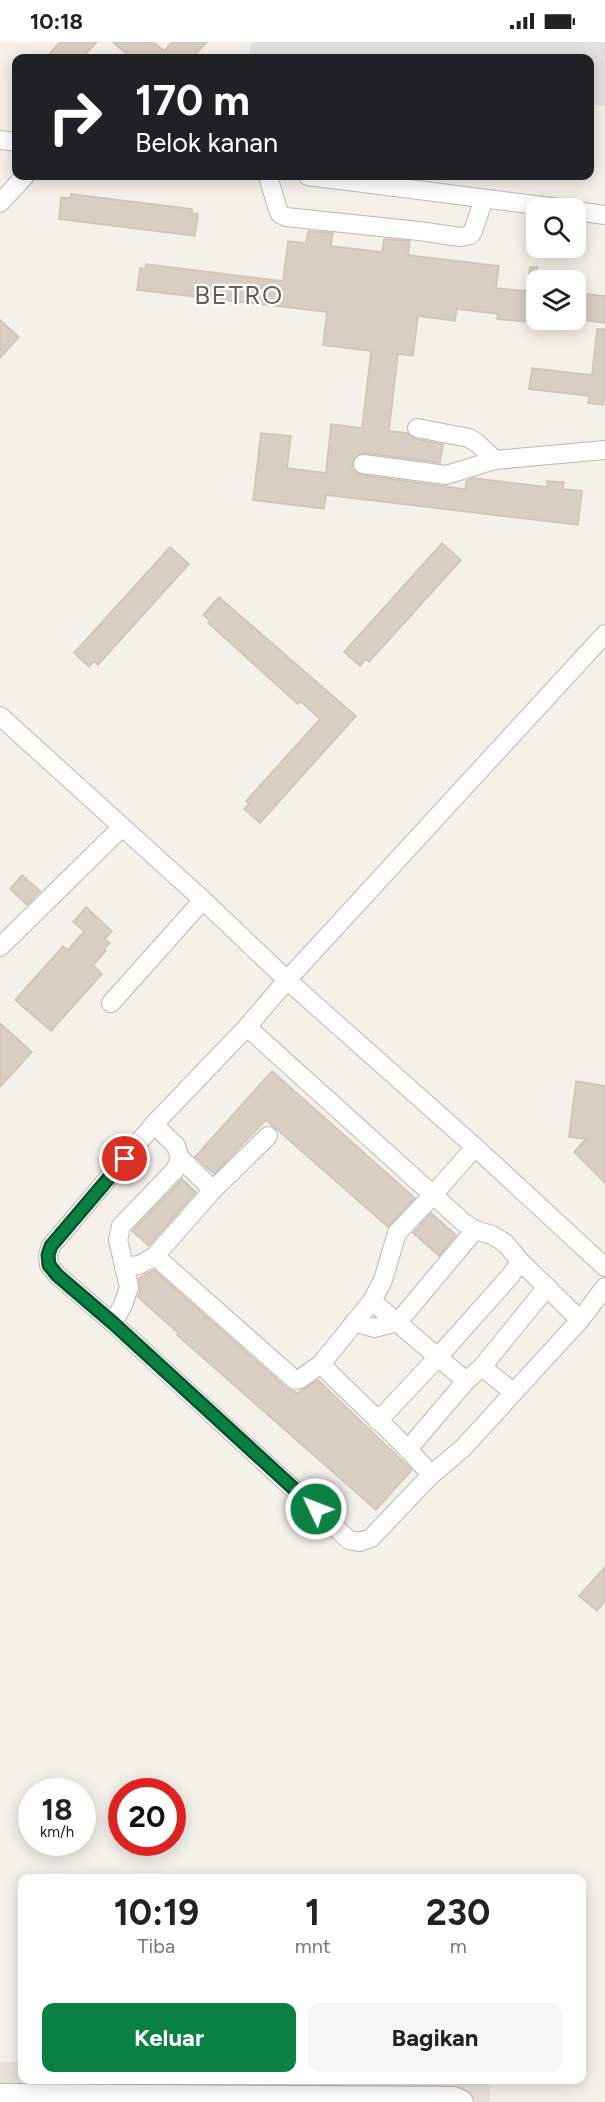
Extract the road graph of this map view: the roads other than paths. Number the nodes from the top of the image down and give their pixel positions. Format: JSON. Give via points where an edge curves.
{"nodes":[{"id":1,"x":21,"y":180,"type":"edge"},
{"id":2,"x":269,"y":180,"type":"edge"},
{"id":3,"x":339,"y":180,"type":"edge"},
{"id":4,"x":484,"y":199,"type":"junction"},
{"id":5,"x":0,"y":203,"type":"edge"},
{"id":6,"x":526,"y":204,"type":"edge"},
{"id":7,"x":586,"y":212,"type":"edge"},
{"id":8,"x":605,"y":215,"type":"edge"},
{"id":9,"x":417,"y":428,"type":"dead end"},
{"id":10,"x":605,"y":450,"type":"edge"},
{"id":11,"x":495,"y":460,"type":"junction"},
{"id":12,"x":363,"y":464,"type":"dead end"},
{"id":13,"x":605,"y":634,"type":"edge"},
{"id":14,"x":0,"y":716,"type":"edge"},
{"id":15,"x":122,"y":827,"type":"junction"},
{"id":16,"x":203,"y":900,"type":"junction"},
{"id":17,"x":0,"y":947,"type":"edge"},
{"id":18,"x":287,"y":980,"type":"junction"},
{"id":19,"x":111,"y":1003,"type":"dead end"},
{"id":20,"x":247,"y":1027,"type":"junction"},
{"id":21,"x":154,"y":1124,"type":"junction"},
{"id":22,"x":268,"y":1136,"type":"dead end"},
{"id":23,"x":475,"y":1147,"type":"junction"},
{"id":24,"x":180,"y":1158,"type":"junction"},
{"id":25,"x":213,"y":1190,"type":"junction"},
{"id":26,"x":432,"y":1196,"type":"junction"},
{"id":27,"x":475,"y":1230,"type":"junction"},
{"id":28,"x":155,"y":1256,"type":"junction"},
{"id":29,"x":520,"y":1261,"type":"junction"},
{"id":30,"x":605,"y":1267,"type":"edge"},
{"id":31,"x":124,"y":1268,"type":"junction"},
{"id":32,"x":547,"y":1287,"type":"junction"},
{"id":33,"x":605,"y":1287,"type":"edge"},
{"id":34,"x":372,"y":1301,"type":"junction"},
{"id":35,"x":580,"y":1320,"type":"junction"},
{"id":36,"x":398,"y":1322,"type":"junction"},
{"id":37,"x":113,"y":1323,"type":"junction"},
{"id":38,"x":354,"y":1323,"type":"junction"},
{"id":39,"x":438,"y":1357,"type":"junction"},
{"id":40,"x":321,"y":1364,"type":"junction"},
{"id":41,"x":482,"y":1367,"type":"junction"},
{"id":42,"x":466,"y":1381,"type":"junction"},
{"id":43,"x":513,"y":1392,"type":"junction"},
{"id":44,"x":378,"y":1420,"type":"junction"},
{"id":45,"x":409,"y":1448,"type":"junction"},
{"id":46,"x":431,"y":1475,"type":"junction"},
{"id":47,"x":0,"y":2092,"type":"edge"},
{"id":48,"x":199,"y":2098,"type":"edge"},
{"id":49,"x":464,"y":2102,"type":"edge"}],
"edges":[{"from":1,"to":5,"type":"street"},
{"from":2,"to":4,"type":"street","via":[[278,210],[286,217],[460,237],[473,231]]},
{"from":3,"to":4,"type":"street"},
{"from":4,"to":6,"type":"street"},
{"from":7,"to":8,"type":"street"},
{"from":9,"to":11,"type":"street","via":[[469,438]]},
{"from":10,"to":11,"type":"street"},
{"from":11,"to":12,"type":"street","via":[[446,475]]},
{"from":13,"to":18,"type":"street"},
{"from":14,"to":15,"type":"street"},
{"from":15,"to":16,"type":"street"},
{"from":15,"to":17,"type":"street"},
{"from":16,"to":18,"type":"street"},
{"from":16,"to":19,"type":"street"},
{"from":18,"to":20,"type":"street"},
{"from":18,"to":23,"type":"street"},
{"from":20,"to":21,"type":"street"},
{"from":20,"to":26,"type":"street"},
{"from":21,"to":24,"type":"street","via":[[176,1146]]},
{"from":21,"to":37,"type":"street","via":[[51,1246],[48,1255],[49,1265],[57,1275]]},
{"from":22,"to":25,"type":"street"},
{"from":23,"to":26,"type":"street"},
{"from":23,"to":30,"type":"street"},
{"from":24,"to":25,"type":"street"},
{"from":24,"to":31,"type":"street","via":[[175,1170],[121,1226],[118,1240]]},
{"from":25,"to":28,"type":"street"},
{"from":26,"to":27,"type":"street"},
{"from":26,"to":34,"type":"street","via":[[396,1233],[383,1281]]},
{"from":27,"to":29,"type":"street","via":[[505,1243]]},
{"from":27,"to":36,"type":"street"},
{"from":28,"to":31,"type":"street"},
{"from":28,"to":40,"type":"street","via":[[295,1380]]},
{"from":29,"to":32,"type":"street"},
{"from":29,"to":39,"type":"street","via":[[512,1275]]},
{"from":31,"to":37,"type":"street","via":[[129,1287]]},
{"from":32,"to":35,"type":"street"},
{"from":32,"to":41,"type":"street"},
{"from":33,"to":35,"type":"street"},
{"from":34,"to":36,"type":"street"},
{"from":34,"to":38,"type":"street"},
{"from":35,"to":43,"type":"street"},
{"from":36,"to":38,"type":"street","via":[[374,1328]]},
{"from":36,"to":39,"type":"street"},
{"from":37,"to":46,"type":"street","via":[[349,1540],[371,1538]]},
{"from":38,"to":40,"type":"street"},
{"from":39,"to":42,"type":"street"},
{"from":39,"to":44,"type":"street"},
{"from":40,"to":44,"type":"street"},
{"from":41,"to":42,"type":"street"},
{"from":41,"to":43,"type":"street"},
{"from":42,"to":45,"type":"street"},
{"from":43,"to":46,"type":"street","via":[[463,1448]]},
{"from":44,"to":45,"type":"street"},
{"from":45,"to":46,"type":"street"},
{"from":47,"to":48,"type":"street"},
{"from":48,"to":49,"type":"street","via":[[454,2096]]}]}
